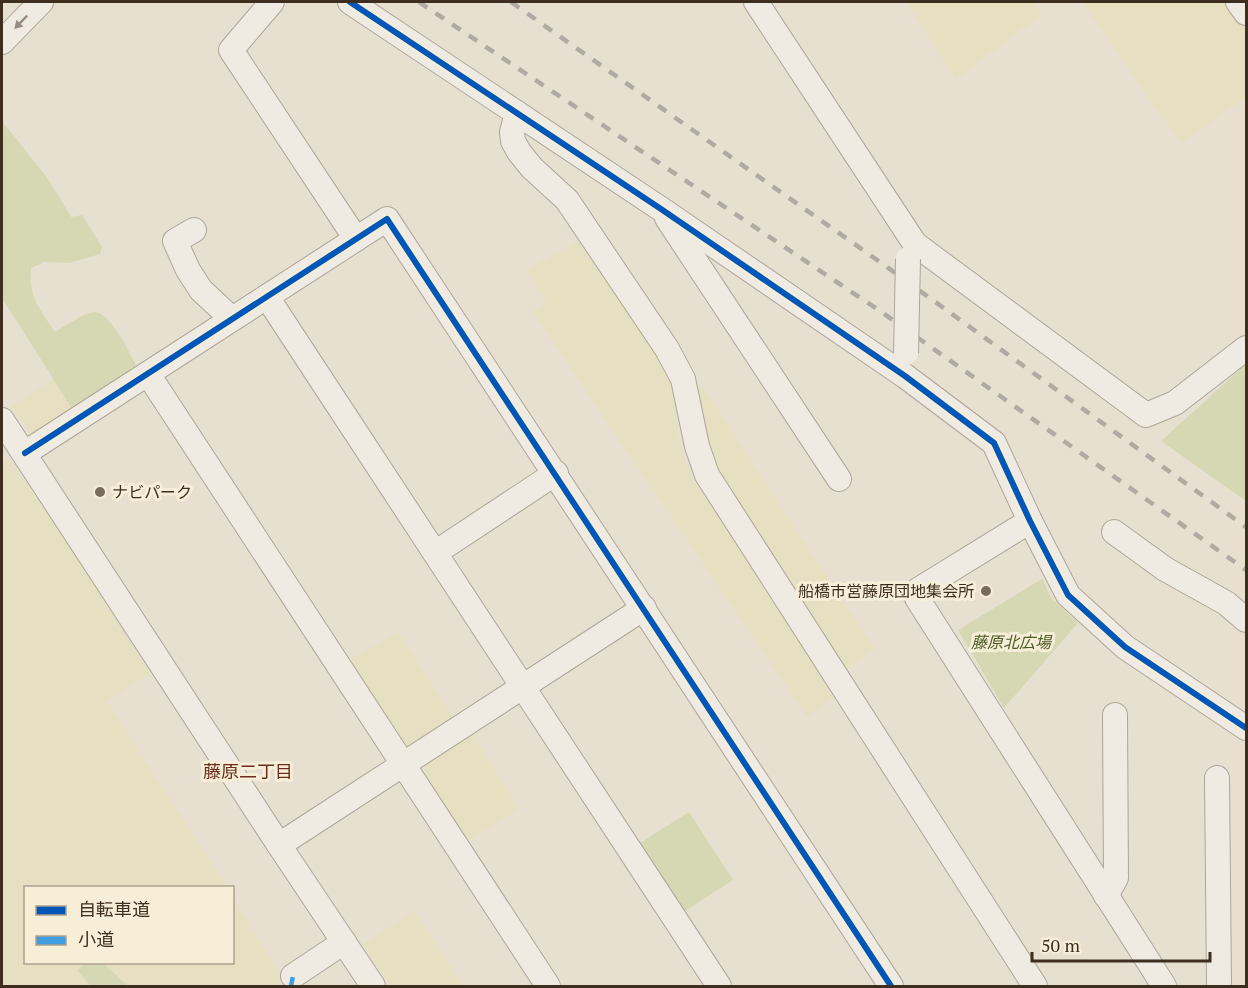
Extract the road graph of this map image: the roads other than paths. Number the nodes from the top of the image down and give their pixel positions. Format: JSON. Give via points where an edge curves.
{"nodes":[{"id":1,"x":41,"y":2,"type":"edge"},
{"id":2,"x":272,"y":2,"type":"edge"},
{"id":3,"x":350,"y":2,"type":"edge"},
{"id":4,"x":756,"y":2,"type":"edge"},
{"id":5,"x":1238,"y":2,"type":"edge"},
{"id":6,"x":1246,"y":13,"type":"edge"},
{"id":7,"x":2,"y":42,"type":"edge"},
{"id":8,"x":517,"y":113,"type":"junction"},
{"id":9,"x":661,"y":209,"type":"junction"},
{"id":10,"x":194,"y":230,"type":"dead end"},
{"id":11,"x":356,"y":239,"type":"junction"},
{"id":12,"x":912,"y":252,"type":"junction"},
{"id":13,"x":267,"y":297,"type":"junction"},
{"id":14,"x":232,"y":319,"type":"junction"},
{"id":15,"x":1246,"y":348,"type":"edge"},
{"id":16,"x":906,"y":364,"type":"junction"},
{"id":17,"x":148,"y":374,"type":"junction"},
{"id":18,"x":2,"y":420,"type":"edge"},
{"id":19,"x":25,"y":453,"type":"junction"},
{"id":20,"x":556,"y":473,"type":"junction"},
{"id":21,"x":839,"y":480,"type":"dead end"},
{"id":22,"x":1030,"y":521,"type":"junction"},
{"id":23,"x":1114,"y":532,"type":"dead end"},
{"id":24,"x":435,"y":553,"type":"junction"},
{"id":25,"x":644,"y":608,"type":"junction"},
{"id":26,"x":1246,"y":620,"type":"edge"},
{"id":27,"x":522,"y":687,"type":"junction"},
{"id":28,"x":1114,"y":715,"type":"dead end"},
{"id":29,"x":1246,"y":728,"type":"edge"},
{"id":30,"x":403,"y":764,"type":"junction"},
{"id":31,"x":1217,"y":778,"type":"dead end"},
{"id":32,"x":279,"y":845,"type":"junction"},
{"id":33,"x":1106,"y":896,"type":"junction"},
{"id":34,"x":344,"y":942,"type":"junction"},
{"id":35,"x":293,"y":976,"type":"dead end"},
{"id":36,"x":373,"y":987,"type":"edge"},
{"id":37,"x":548,"y":987,"type":"edge"},
{"id":38,"x":719,"y":987,"type":"edge"},
{"id":39,"x":891,"y":987,"type":"edge"},
{"id":40,"x":1035,"y":987,"type":"edge"},
{"id":41,"x":1164,"y":987,"type":"edge"},
{"id":42,"x":1219,"y":987,"type":"edge"}],
"edges":[{"from":1,"to":7,"type":"street","one_way":true},
{"from":2,"to":11,"type":"street","via":[[231,50]]},
{"from":3,"to":8,"type":"street"},
{"from":4,"to":12,"type":"street"},
{"from":5,"to":6,"type":"street"},
{"from":8,"to":9,"type":"street"},
{"from":8,"to":40,"type":"street","via":[[512,132],[519,152],[567,200],[683,379],[707,475]]},
{"from":9,"to":16,"type":"street"},
{"from":9,"to":21,"type":"street"},
{"from":10,"to":14,"type":"street","via":[[175,241],[201,290]]},
{"from":11,"to":13,"type":"street"},
{"from":11,"to":20,"type":"street","via":[[387,219]]},
{"from":12,"to":15,"type":"street","via":[[1146,415],[1175,403]]},
{"from":12,"to":16,"type":"street","bridge":true},
{"from":13,"to":14,"type":"street"},
{"from":13,"to":24,"type":"street"},
{"from":14,"to":17,"type":"street"},
{"from":16,"to":22,"type":"street","via":[[994,443]]},
{"from":17,"to":19,"type":"street"},
{"from":17,"to":30,"type":"street"},
{"from":18,"to":19,"type":"street"},
{"from":19,"to":32,"type":"street"},
{"from":20,"to":24,"type":"street"},
{"from":20,"to":25,"type":"street"},
{"from":22,"to":29,"type":"street","via":[[1068,595],[1125,647]]},
{"from":22,"to":33,"type":"street","via":[[918,590],[917,598]]},
{"from":23,"to":26,"type":"street","via":[[1165,569],[1226,603]]},
{"from":24,"to":27,"type":"street"},
{"from":25,"to":27,"type":"street"},
{"from":25,"to":39,"type":"street"},
{"from":27,"to":30,"type":"street"},
{"from":27,"to":38,"type":"street"},
{"from":28,"to":33,"type":"street","via":[[1116,878]]},
{"from":30,"to":32,"type":"street"},
{"from":30,"to":37,"type":"street"},
{"from":31,"to":42,"type":"street"},
{"from":32,"to":34,"type":"street"},
{"from":33,"to":41,"type":"street"},
{"from":34,"to":35,"type":"street"},
{"from":34,"to":36,"type":"street"}]}
